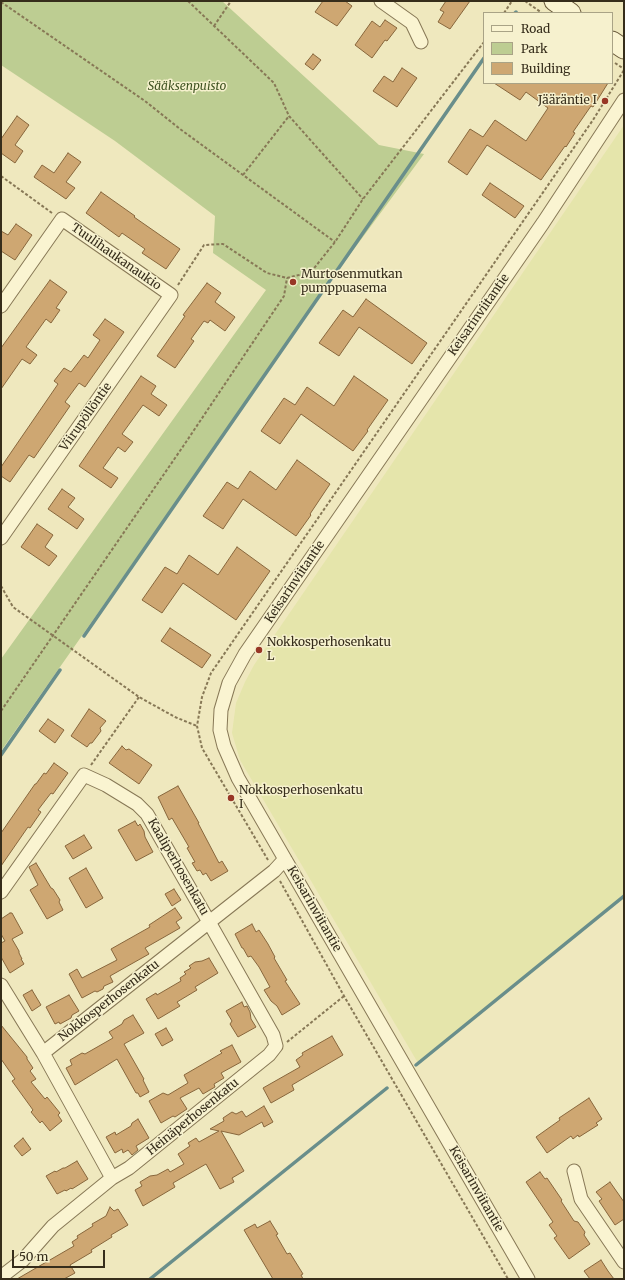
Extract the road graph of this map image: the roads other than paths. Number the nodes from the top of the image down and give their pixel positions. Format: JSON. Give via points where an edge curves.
{"nodes":[{"id":1,"x":381,"y":1,"type":"edge"},
{"id":2,"x":554,"y":1,"type":"edge"},
{"id":3,"x":570,"y":12,"type":"edge"},
{"id":4,"x":421,"y":42,"type":"dead end"},
{"id":5,"x":613,"y":42,"type":"edge"},
{"id":6,"x":624,"y":49,"type":"edge"},
{"id":7,"x":624,"y":100,"type":"edge"},
{"id":8,"x":171,"y":296,"type":"joint"},
{"id":9,"x":1,"y":306,"type":"edge"},
{"id":10,"x":1,"y":538,"type":"edge"},
{"id":11,"x":285,"y":860,"type":"junction"},
{"id":12,"x":1,"y":892,"type":"edge"},
{"id":13,"x":209,"y":922,"type":"junction"},
{"id":14,"x":1,"y":985,"type":"edge"},
{"id":15,"x":43,"y":1053,"type":"junction"},
{"id":16,"x":574,"y":1171,"type":"dead end"},
{"id":17,"x":112,"y":1178,"type":"junction"},
{"id":18,"x":624,"y":1262,"type":"edge"},
{"id":19,"x":1,"y":1277,"type":"edge"},
{"id":20,"x":528,"y":1279,"type":"edge"}],
"edges":[{"from":1,"to":4,"type":"street","via":[[412,23]]},
{"from":2,"to":3,"type":"street"},
{"from":5,"to":6,"type":"street"},
{"from":7,"to":11,"type":"street","name":"Keisarinviitantie","via":[[543,224],[245,654],[229,683],[221,710],[220,730],[224,746],[238,778]]},
{"from":8,"to":9,"type":"street","name":"Tuulihaukanaukio","via":[[62,219]]},
{"from":8,"to":10,"type":"street","name":"Viirupöllöntie"},
{"from":11,"to":13,"type":"street","name":"Nokkosperhosenkatu"},
{"from":11,"to":20,"type":"street","name":"Keisarinviitantie"},
{"from":12,"to":13,"type":"street","name":"Kaaliperhosenkatu","via":[[84,776],[106,785],[137,804],[147,814]]},
{"from":13,"to":15,"type":"street","name":"Nokkosperhosenkatu"},
{"from":13,"to":17,"type":"street","name":"Heinäperhosenkatu","via":[[273,1035],[276,1046],[269,1055],[130,1168]]},
{"from":14,"to":15,"type":"street"},
{"from":15,"to":17,"type":"street"},
{"from":16,"to":18,"type":"street","via":[[581,1199]]},
{"from":17,"to":19,"type":"street","name":"Heinäperhosenkatu","via":[[53,1226],[23,1260]]}]}
